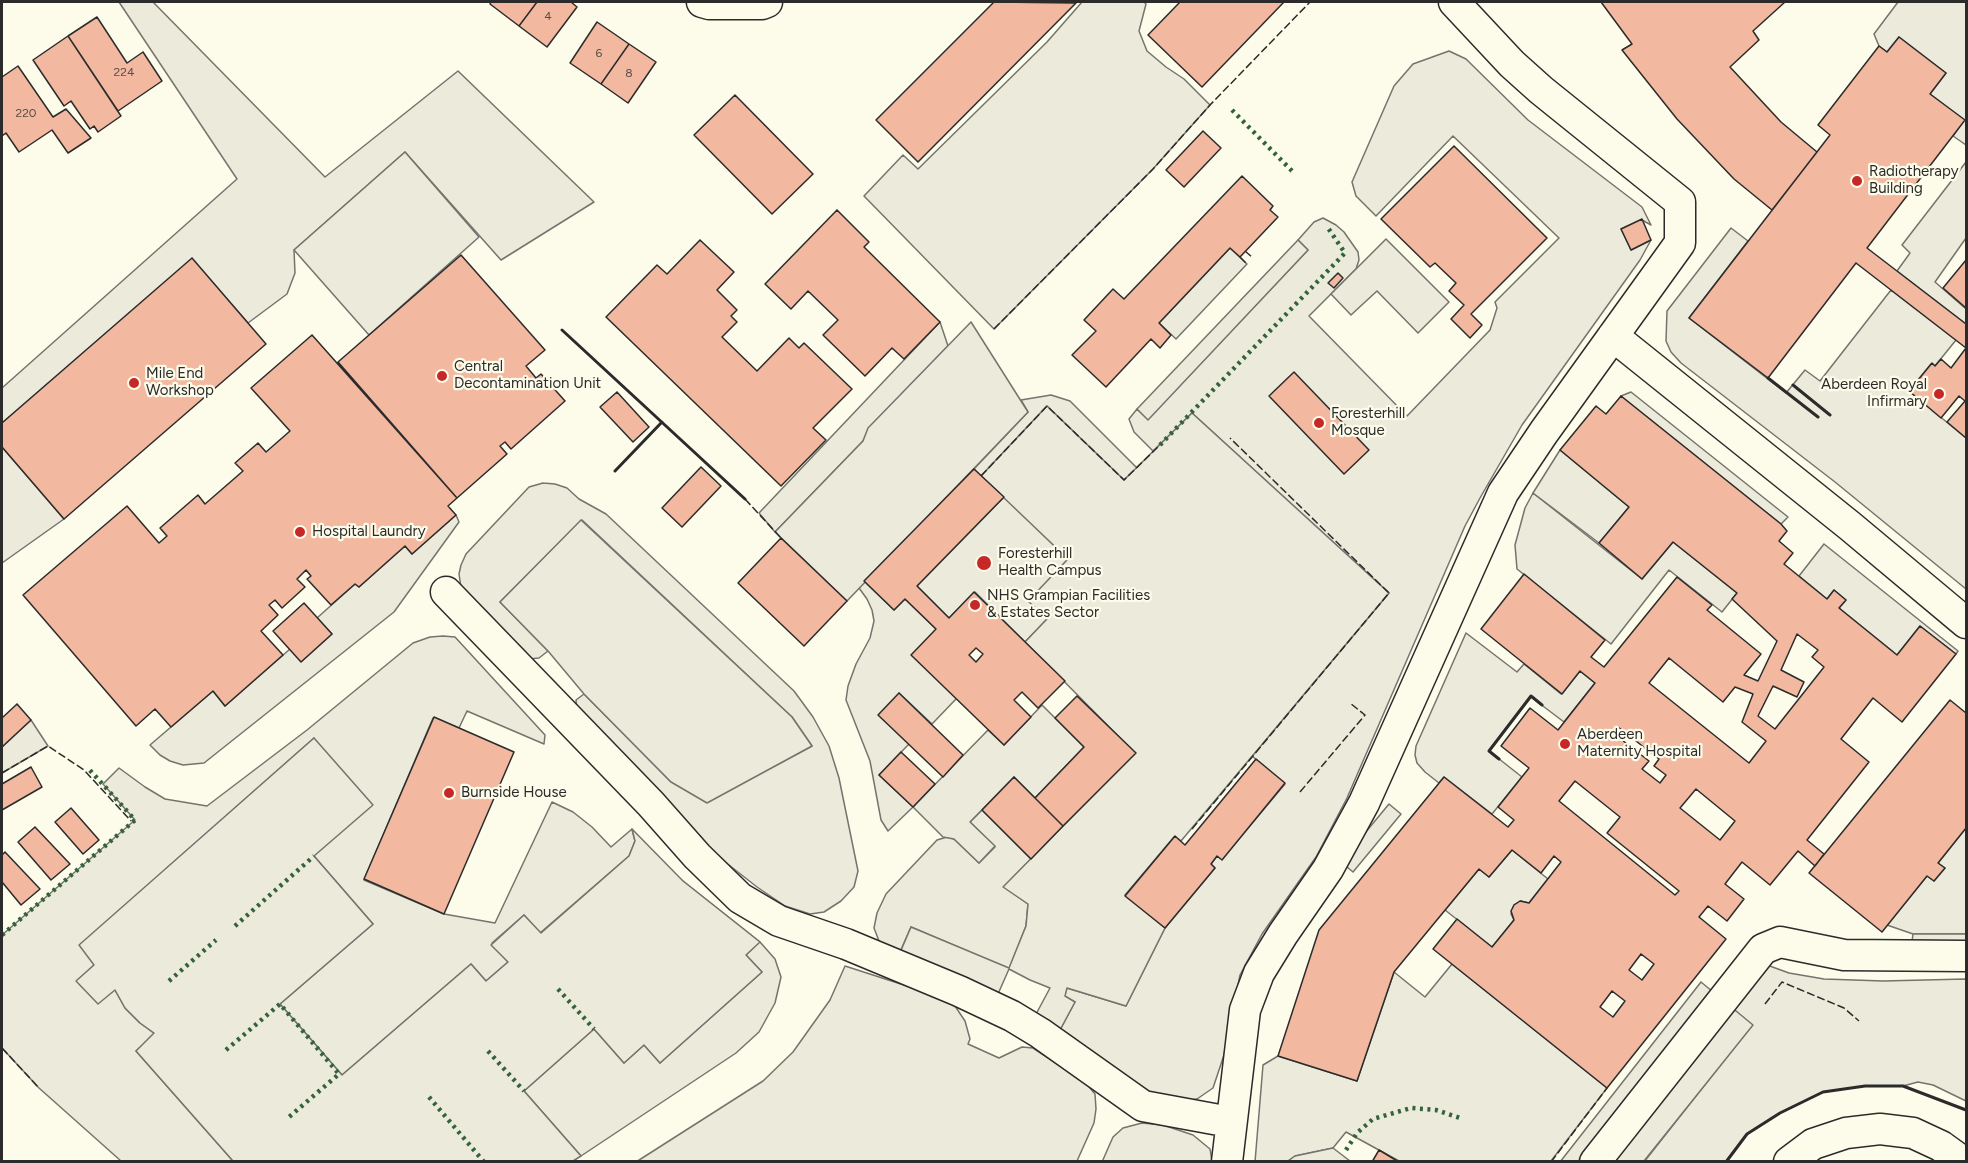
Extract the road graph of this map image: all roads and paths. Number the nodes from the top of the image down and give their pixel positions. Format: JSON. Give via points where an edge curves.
{"nodes":[{"id":1,"x":702,"y":2,"type":"edge"},
{"id":2,"x":767,"y":2,"type":"edge"},
{"id":3,"x":1454,"y":2,"type":"edge"},
{"id":4,"x":1613,"y":336,"type":"junction"},
{"id":5,"x":446,"y":592,"type":"dead end"},
{"id":6,"x":1966,"y":623,"type":"edge"},
{"id":7,"x":1966,"y":956,"type":"edge"},
{"id":8,"x":1230,"y":1122,"type":"junction"},
{"id":9,"x":1227,"y":1161,"type":"edge"},
{"id":10,"x":1595,"y":1161,"type":"edge"},
{"id":11,"x":1789,"y":1161,"type":"edge"},
{"id":12,"x":1963,"y":1161,"type":"edge"}],
"edges":[{"from":1,"to":2,"type":"street"},
{"from":3,"to":4,"type":"street","via":[[1541,90],[1680,202],[1680,243]]},
{"from":4,"to":6,"type":"street"},
{"from":4,"to":8,"type":"street","via":[[1503,494],[1364,803],[1328,868],[1259,974],[1245,1010]]},
{"from":5,"to":8,"type":"street","via":[[740,898],[779,921],[846,944],[1012,1016],[1143,1106]]},
{"from":7,"to":10,"type":"street","via":[[1844,955],[1780,942],[1763,949]]},
{"from":8,"to":9,"type":"street"},
{"from":11,"to":12,"type":"street","via":[[1813,1144],[1846,1132],[1880,1129],[1913,1133]]}]}
